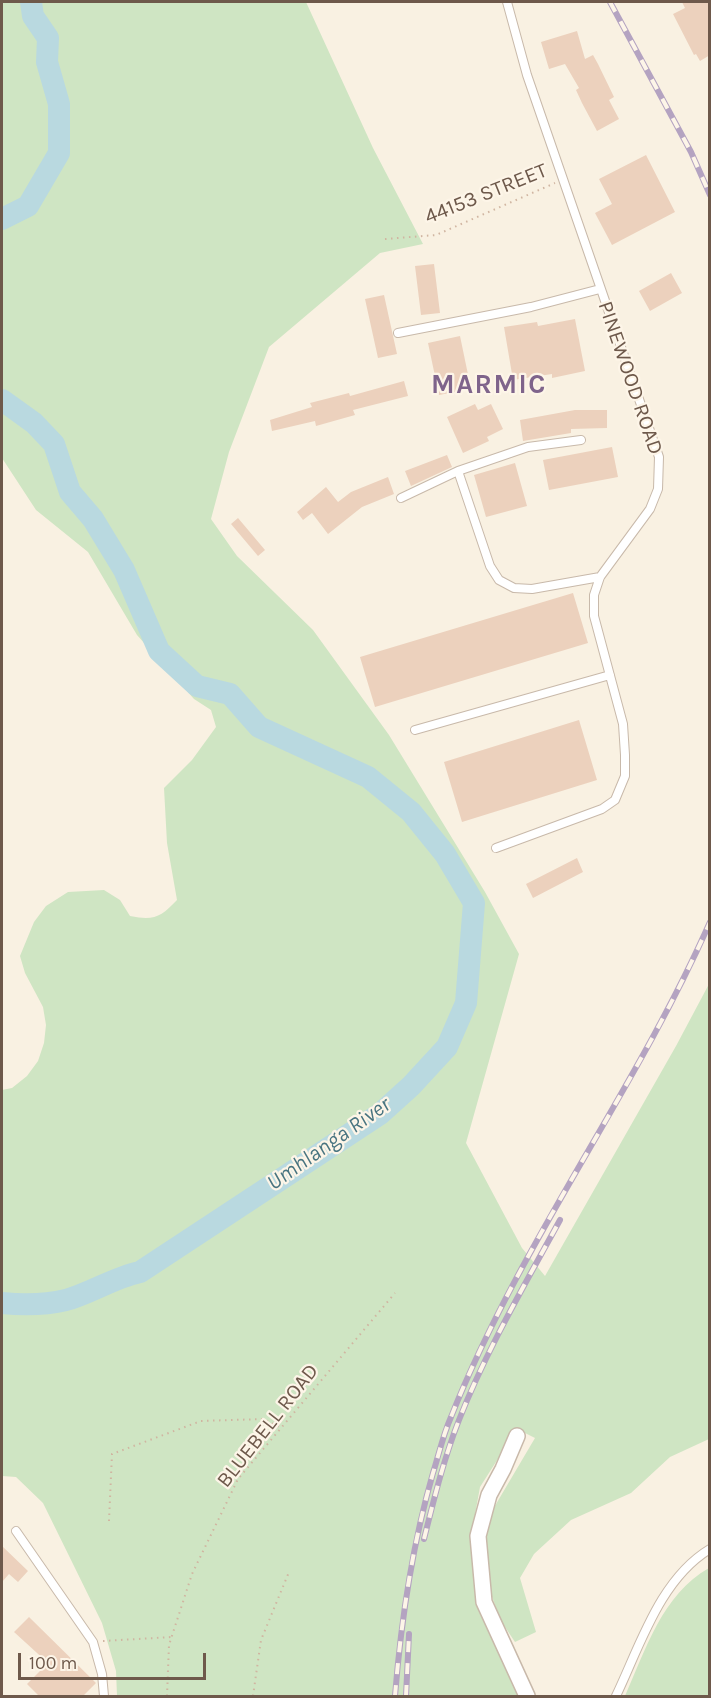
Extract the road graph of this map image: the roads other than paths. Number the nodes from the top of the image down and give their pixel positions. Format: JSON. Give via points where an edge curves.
{"nodes":[{"id":1,"x":507,"y":2,"type":"edge"},
{"id":2,"x":600,"y":289,"type":"junction"},
{"id":3,"x":398,"y":333,"type":"dead end"},
{"id":4,"x":581,"y":440,"type":"dead end"},
{"id":5,"x":458,"y":471,"type":"junction"},
{"id":6,"x":401,"y":498,"type":"dead end"},
{"id":7,"x":600,"y":577,"type":"junction"},
{"id":8,"x":610,"y":675,"type":"junction"},
{"id":9,"x":415,"y":730,"type":"dead end"},
{"id":10,"x":496,"y":848,"type":"dead end"},
{"id":11,"x":517,"y":1436,"type":"dead end"},
{"id":12,"x":16,"y":1531,"type":"dead end"},
{"id":13,"x":710,"y":1549,"type":"edge"},
{"id":14,"x":104,"y":1696,"type":"edge"},
{"id":15,"x":527,"y":1696,"type":"edge"},
{"id":16,"x":616,"y":1696,"type":"edge"}],
"edges":[{"from":1,"to":2,"type":"lane","name":"PINEWOOD ROAD","via":[[527,75]]},
{"from":2,"to":3,"type":"lane"},
{"from":2,"to":7,"type":"lane","name":"PINEWOOD ROAD","via":[[659,456],[658,489],[650,509]]},
{"from":4,"to":5,"type":"lane","via":[[528,447]]},
{"from":5,"to":6,"type":"lane"},
{"from":5,"to":7,"type":"lane","via":[[490,566],[499,580],[514,588],[532,589]]},
{"from":7,"to":8,"type":"lane","name":"PINEWOOD ROAD","via":[[594,595],[594,616]]},
{"from":8,"to":9,"type":"lane"},
{"from":8,"to":10,"type":"lane","name":"PINEWOOD ROAD","via":[[623,724],[625,776],[615,800],[602,809]]},
{"from":11,"to":15,"type":"street","via":[[489,1495],[478,1536],[484,1602]]},
{"from":12,"to":14,"type":"lane","via":[[93,1642]]},
{"from":13,"to":16,"type":"lane","via":[[695,1558],[669,1587]]}]}
